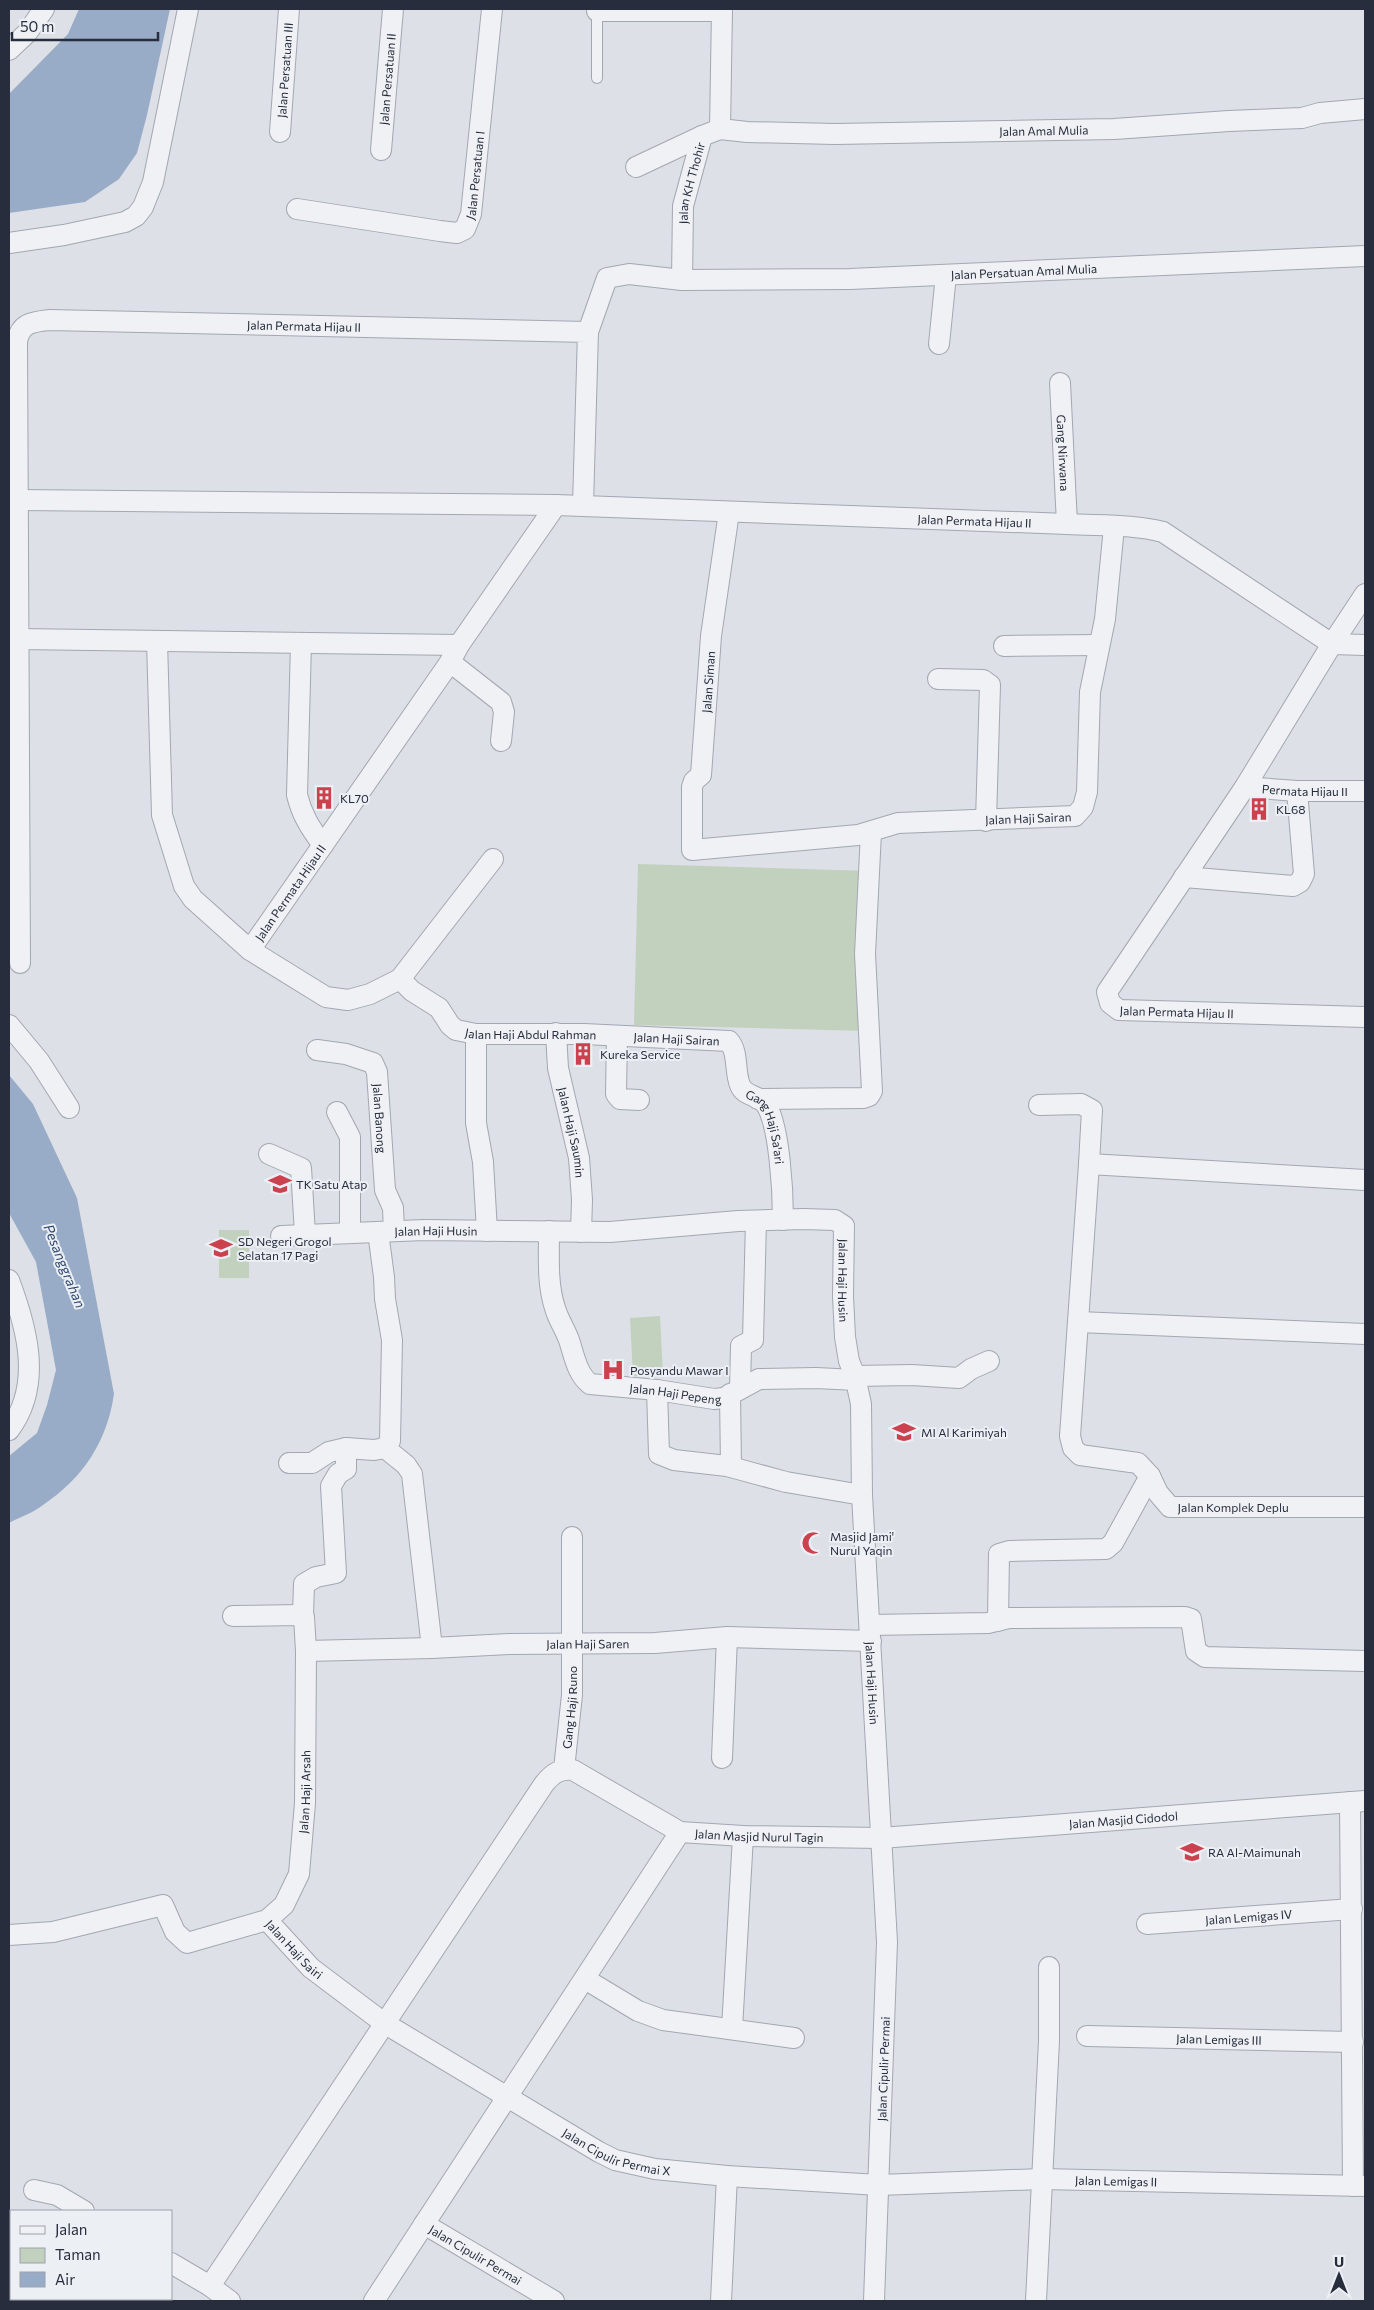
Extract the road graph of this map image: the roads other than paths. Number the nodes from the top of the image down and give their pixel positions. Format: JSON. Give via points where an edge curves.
{"nodes":[{"id":1,"x":44,"y":9,"type":"edge"},
{"id":2,"x":188,"y":9,"type":"edge"},
{"id":3,"x":289,"y":9,"type":"edge"},
{"id":4,"x":393,"y":9,"type":"edge"},
{"id":5,"x":492,"y":9,"type":"edge"},
{"id":6,"x":597,"y":10,"type":"edge"},
{"id":7,"x":722,"y":10,"type":"edge"},
{"id":8,"x":9,"y":50,"type":"edge"},
{"id":9,"x":597,"y":78,"type":"dead end"},
{"id":10,"x":1365,"y":109,"type":"edge"},
{"id":11,"x":280,"y":132,"type":"dead end"},
{"id":12,"x":711,"y":132,"type":"junction"},
{"id":13,"x":382,"y":150,"type":"dead end"},
{"id":14,"x":636,"y":167,"type":"dead end"},
{"id":15,"x":297,"y":209,"type":"dead end"},
{"id":16,"x":9,"y":243,"type":"edge"},
{"id":17,"x":1365,"y":256,"type":"edge"},
{"id":18,"x":946,"y":275,"type":"junction"},
{"id":19,"x":682,"y":280,"type":"junction"},
{"id":20,"x":588,"y":332,"type":"junction"},
{"id":21,"x":939,"y":344,"type":"dead end"},
{"id":22,"x":1060,"y":383,"type":"dead end"},
{"id":23,"x":18,"y":500,"type":"junction"},
{"id":24,"x":556,"y":505,"type":"junction"},
{"id":25,"x":582,"y":505,"type":"junction"},
{"id":26,"x":729,"y":512,"type":"junction"},
{"id":27,"x":1067,"y":524,"type":"junction"},
{"id":28,"x":1114,"y":527,"type":"junction"},
{"id":29,"x":1365,"y":594,"type":"edge"},
{"id":30,"x":18,"y":639,"type":"junction"},
{"id":31,"x":157,"y":641,"type":"junction"},
{"id":32,"x":301,"y":643,"type":"junction"},
{"id":33,"x":1332,"y":644,"type":"junction"},
{"id":34,"x":1099,"y":645,"type":"junction"},
{"id":35,"x":1365,"y":645,"type":"edge"},
{"id":36,"x":1004,"y":646,"type":"dead end"},
{"id":37,"x":455,"y":654,"type":"junction"},
{"id":38,"x":938,"y":679,"type":"dead end"},
{"id":39,"x":501,"y":741,"type":"dead end"},
{"id":40,"x":1245,"y":787,"type":"junction"},
{"id":41,"x":1297,"y":791,"type":"junction"},
{"id":42,"x":1365,"y":792,"type":"edge"},
{"id":43,"x":986,"y":821,"type":"junction"},
{"id":44,"x":871,"y":832,"type":"junction"},
{"id":45,"x":323,"y":845,"type":"junction"},
{"id":46,"x":692,"y":850,"type":"joint"},
{"id":47,"x":493,"y":859,"type":"dead end"},
{"id":48,"x":1184,"y":877,"type":"junction"},
{"id":49,"x":250,"y":950,"type":"junction"},
{"id":50,"x":20,"y":963,"type":"dead end"},
{"id":51,"x":400,"y":979,"type":"junction"},
{"id":52,"x":1365,"y":1017,"type":"edge"},
{"id":53,"x":9,"y":1026,"type":"edge"},
{"id":54,"x":556,"y":1033,"type":"junction"},
{"id":55,"x":476,"y":1034,"type":"junction"},
{"id":56,"x":620,"y":1036,"type":"junction"},
{"id":57,"x":728,"y":1041,"type":"joint"},
{"id":58,"x":317,"y":1050,"type":"dead end"},
{"id":59,"x":758,"y":1099,"type":"junction"},
{"id":60,"x":639,"y":1100,"type":"dead end"},
{"id":61,"x":1039,"y":1105,"type":"dead end"},
{"id":62,"x":69,"y":1108,"type":"dead end"},
{"id":63,"x":337,"y":1112,"type":"dead end"},
{"id":64,"x":269,"y":1154,"type":"dead end"},
{"id":65,"x":1089,"y":1164,"type":"junction"},
{"id":66,"x":1365,"y":1180,"type":"edge"},
{"id":67,"x":783,"y":1220,"type":"junction"},
{"id":68,"x":756,"y":1221,"type":"junction"},
{"id":69,"x":386,"y":1231,"type":"junction"},
{"id":70,"x":487,"y":1231,"type":"junction"},
{"id":71,"x":548,"y":1231,"type":"junction"},
{"id":72,"x":581,"y":1232,"type":"junction"},
{"id":73,"x":350,"y":1233,"type":"junction"},
{"id":74,"x":305,"y":1234,"type":"junction"},
{"id":75,"x":281,"y":1236,"type":"dead end"},
{"id":76,"x":9,"y":1280,"type":"edge"},
{"id":77,"x":1078,"y":1322,"type":"junction"},
{"id":78,"x":1365,"y":1334,"type":"edge"},
{"id":79,"x":989,"y":1361,"type":"dead end"},
{"id":80,"x":856,"y":1378,"type":"junction"},
{"id":81,"x":657,"y":1390,"type":"junction"},
{"id":82,"x":735,"y":1391,"type":"junction"},
{"id":83,"x":9,"y":1430,"type":"edge"},
{"id":84,"x":346,"y":1448,"type":"junction"},
{"id":85,"x":385,"y":1448,"type":"junction"},
{"id":86,"x":289,"y":1463,"type":"dead end"},
{"id":87,"x":731,"y":1467,"type":"junction"},
{"id":88,"x":1150,"y":1476,"type":"junction"},
{"id":89,"x":862,"y":1495,"type":"junction"},
{"id":90,"x":1365,"y":1507,"type":"edge"},
{"id":91,"x":572,"y":1537,"type":"dead end"},
{"id":92,"x":303,"y":1615,"type":"junction"},
{"id":93,"x":233,"y":1616,"type":"dead end"},
{"id":94,"x":998,"y":1621,"type":"junction"},
{"id":95,"x":870,"y":1633,"type":"junction"},
{"id":96,"x":727,"y":1637,"type":"junction"},
{"id":97,"x":572,"y":1644,"type":"junction"},
{"id":98,"x":432,"y":1648,"type":"junction"},
{"id":99,"x":306,"y":1651,"type":"junction"},
{"id":100,"x":1365,"y":1662,"type":"edge"},
{"id":101,"x":722,"y":1758,"type":"dead end"},
{"id":102,"x":564,"y":1769,"type":"junction"},
{"id":103,"x":1358,"y":1802,"type":"edge"},
{"id":104,"x":680,"y":1832,"type":"junction"},
{"id":105,"x":743,"y":1836,"type":"junction"},
{"id":106,"x":881,"y":1838,"type":"junction"},
{"id":107,"x":1352,"y":1908,"type":"junction"},
{"id":108,"x":267,"y":1920,"type":"junction"},
{"id":109,"x":1147,"y":1924,"type":"dead end"},
{"id":110,"x":9,"y":1935,"type":"edge"},
{"id":111,"x":1049,"y":1967,"type":"dead end"},
{"id":112,"x":585,"y":1979,"type":"junction"},
{"id":113,"x":384,"y":2023,"type":"junction"},
{"id":114,"x":732,"y":2029,"type":"junction"},
{"id":115,"x":1087,"y":2036,"type":"dead end"},
{"id":116,"x":794,"y":2038,"type":"dead end"},
{"id":117,"x":1353,"y":2042,"type":"junction"},
{"id":118,"x":1359,"y":2077,"type":"edge"},
{"id":119,"x":508,"y":2098,"type":"junction"},
{"id":120,"x":727,"y":2176,"type":"junction"},
{"id":121,"x":1041,"y":2179,"type":"junction"},
{"id":122,"x":879,"y":2184,"type":"junction"},
{"id":123,"x":1359,"y":2186,"type":"edge"},
{"id":124,"x":34,"y":2190,"type":"dead end"},
{"id":125,"x":82,"y":2210,"type":"edge"},
{"id":126,"x":424,"y":2224,"type":"junction"},
{"id":127,"x":172,"y":2264,"type":"edge"},
{"id":128,"x":210,"y":2286,"type":"junction"},
{"id":129,"x":230,"y":2301,"type":"edge"},
{"id":130,"x":374,"y":2301,"type":"edge"},
{"id":131,"x":554,"y":2301,"type":"edge"},
{"id":132,"x":720,"y":2301,"type":"edge"},
{"id":133,"x":874,"y":2301,"type":"edge"},
{"id":134,"x":1036,"y":2301,"type":"edge"}],
"edges":[{"from":1,"to":8,"type":"street","via":[[27,33]]},
{"from":2,"to":16,"type":"street","via":[[152,182],[143,207],[125,222],[64,236]]},
{"from":3,"to":11,"type":"street","name":"Jalan Persatuan III"},
{"from":4,"to":13,"type":"street","name":"Jalan Persatuan II"},
{"from":5,"to":15,"type":"street","name":"Jalan Persatuan I","via":[[471,214],[465,229],[440,231]]},
{"from":6,"to":7,"type":"street"},
{"from":6,"to":9,"type":"lane"},
{"from":7,"to":12,"type":"street","name":"Jalan KH Thohir"},
{"from":10,"to":12,"type":"street","name":"Jalan Amal Mulia","via":[[1302,118],[1114,129],[835,134]]},
{"from":12,"to":14,"type":"street"},
{"from":12,"to":19,"type":"street","name":"Jalan KH Thohir","via":[[683,206]]},
{"from":17,"to":18,"type":"street","name":"Jalan Persatuan Amal Mulia"},
{"from":18,"to":19,"type":"street","name":"Jalan Persatuan Amal Mulia"},
{"from":18,"to":21,"type":"street"},
{"from":19,"to":20,"type":"street","name":"Jalan Persatuan Amal Mulia","via":[[629,274],[607,278]]},
{"from":20,"to":23,"type":"street","name":"Jalan Permata Hijau II","via":[[30,322],[18,333],[17,342]]},
{"from":20,"to":25,"type":"street"},
{"from":22,"to":27,"type":"street","name":"Gang Nirwana"},
{"from":23,"to":24,"type":"street","name":"Jalan Permata Hijau II"},
{"from":23,"to":30,"type":"street","name":"Jalan Permata Hijau II"},
{"from":24,"to":25,"type":"street","name":"Jalan Permata Hijau II"},
{"from":24,"to":37,"type":"street","name":"Jalan Permata Hijau II"},
{"from":25,"to":26,"type":"street","name":"Jalan Permata Hijau II"},
{"from":26,"to":27,"type":"street","name":"Jalan Permata Hijau II"},
{"from":26,"to":46,"type":"street","name":"Jalan Siman","via":[[711,636],[701,775],[692,787]]},
{"from":27,"to":28,"type":"street","name":"Jalan Permata Hijau II"},
{"from":28,"to":33,"type":"street","name":"Jalan Permata Hijau II","via":[[1143,527],[1163,532]]},
{"from":28,"to":34,"type":"street","name":"Jalan Haji Sairan"},
{"from":29,"to":33,"type":"street","name":"Jalan Permata Hijau II"},
{"from":30,"to":31,"type":"street"},
{"from":30,"to":50,"type":"street","name":"Jalan Permata Hijau II"},
{"from":31,"to":32,"type":"street"},
{"from":31,"to":49,"type":"street","via":[[162,815],[184,886],[193,899]]},
{"from":32,"to":37,"type":"street"},
{"from":32,"to":45,"type":"street","via":[[297,795],[308,826]]},
{"from":33,"to":35,"type":"street"},
{"from":33,"to":40,"type":"street","name":"Jalan Permata Hijau II"},
{"from":34,"to":36,"type":"street"},
{"from":34,"to":43,"type":"street","name":"Jalan Haji Sairan","via":[[1090,692],[1089,777],[1083,808],[1075,816]]},
{"from":37,"to":39,"type":"street","via":[[501,702],[504,712]]},
{"from":37,"to":45,"type":"street","name":"Jalan Permata Hijau II"},
{"from":38,"to":43,"type":"street","via":[[983,680],[990,685]]},
{"from":40,"to":41,"type":"street","name":"Permata Hijau II"},
{"from":40,"to":48,"type":"street","name":"Jalan Permata Hijau II"},
{"from":41,"to":42,"type":"street","name":"Permata Hijau II"},
{"from":41,"to":48,"type":"street","via":[[1304,874],[1300,882],[1293,886]]},
{"from":43,"to":44,"type":"street","name":"Jalan Haji Sairan","via":[[898,823]]},
{"from":44,"to":46,"type":"street","name":"Jalan Haji Sairan"},
{"from":44,"to":59,"type":"street","via":[[864,954],[872,1091],[863,1098]]},
{"from":45,"to":49,"type":"street","name":"Jalan Permata Hijau II"},
{"from":47,"to":51,"type":"street","name":"Jalan Permata Hijau II"},
{"from":48,"to":52,"type":"street","name":"Jalan Permata Hijau II","via":[[1107,992],[1110,1003],[1119,1010]]},
{"from":49,"to":51,"type":"street","name":"Jalan Permata Hijau II","via":[[326,997],[348,1000],[370,994]]},
{"from":51,"to":55,"type":"street","name":"Jalan Haji Abdul Rahman","via":[[439,1008],[456,1030]]},
{"from":53,"to":62,"type":"street","via":[[39,1060]]},
{"from":54,"to":55,"type":"street","name":"Jalan Haji Abdul Rahman"},
{"from":54,"to":56,"type":"street","name":"Jalan Haji Abdul Rahman"},
{"from":54,"to":72,"type":"street","name":"Jalan Haji Saumin","via":[[558,1068],[579,1158]]},
{"from":55,"to":70,"type":"street","via":[[476,1123],[483,1162]]},
{"from":56,"to":57,"type":"street","name":"Jalan Haji Sairan"},
{"from":56,"to":60,"type":"street","via":[[616,1094],[620,1099]]},
{"from":57,"to":59,"type":"street","name":"Gang Haji Sa'ari","via":[[734,1048],[740,1087]]},
{"from":58,"to":69,"type":"street","name":"Jalan Banong","via":[[346,1054],[373,1063],[377,1072],[385,1190],[393,1208]]},
{"from":59,"to":67,"type":"street","name":"Gang Haji Sa'ari","via":[[764,1102],[773,1121]]},
{"from":61,"to":65,"type":"street","name":"Jalan Komplek Deplu","via":[[1080,1104],[1092,1110]]},
{"from":63,"to":73,"type":"street","via":[[350,1137]]},
{"from":64,"to":74,"type":"street","via":[[302,1168]]},
{"from":65,"to":66,"type":"street"},
{"from":65,"to":77,"type":"street","name":"Jalan Komplek Deplu"},
{"from":67,"to":68,"type":"street","name":"Jalan Haji Husin"},
{"from":67,"to":80,"type":"street","name":"Jalan Haji Husin","via":[[835,1220],[844,1226],[844,1332]]},
{"from":68,"to":72,"type":"street","name":"Jalan Haji Husin"},
{"from":68,"to":82,"type":"street","via":[[753,1340],[741,1346]]},
{"from":69,"to":70,"type":"street","name":"Jalan Haji Husin"},
{"from":69,"to":73,"type":"street","name":"Jalan Haji Husin"},
{"from":69,"to":85,"type":"street","via":[[385,1299],[392,1340],[390,1441]]},
{"from":70,"to":71,"type":"street","name":"Jalan Haji Husin"},
{"from":71,"to":72,"type":"street","name":"Jalan Haji Husin"},
{"from":71,"to":81,"type":"street","name":"Jalan Haji Pepeng","via":[[555,1310],[584,1380],[600,1386]]},
{"from":73,"to":74,"type":"street","name":"Jalan Haji Husin"},
{"from":74,"to":75,"type":"street","name":"Jalan Haji Husin"},
{"from":76,"to":83,"type":"street","via":[[30,1362],[28,1387],[21,1410]]},
{"from":77,"to":78,"type":"street"},
{"from":77,"to":88,"type":"street","name":"Jalan Komplek Deplu","via":[[1070,1436],[1073,1448],[1080,1455],[1138,1463]]},
{"from":79,"to":80,"type":"street","name":"Jalan Haji Pepeng","via":[[971,1368],[959,1378],[912,1375]]},
{"from":80,"to":82,"type":"street","name":"Jalan Haji Pepeng","via":[[769,1378],[754,1380]]},
{"from":80,"to":89,"type":"street","name":"Jalan Haji Husin","via":[[862,1422]]},
{"from":81,"to":82,"type":"street","name":"Jalan Haji Pepeng","via":[[714,1399]]},
{"from":81,"to":87,"type":"street","via":[[659,1454],[674,1460]]},
{"from":82,"to":87,"type":"street"},
{"from":84,"to":85,"type":"street"},
{"from":84,"to":86,"type":"street","via":[[329,1452],[312,1463]]},
{"from":84,"to":92,"type":"street","name":"Jalan Haji Arsah","via":[[346,1468],[331,1486],[336,1573],[316,1577],[304,1584]]},
{"from":85,"to":98,"type":"street","via":[[412,1474]]},
{"from":87,"to":89,"type":"street","via":[[786,1482]]},
{"from":88,"to":90,"type":"street","name":"Jalan Komplek Deplu","via":[[1170,1507]]},
{"from":88,"to":94,"type":"street","via":[[1113,1543],[1106,1549],[1009,1551],[999,1554]]},
{"from":89,"to":95,"type":"street","name":"Jalan Haji Husin"},
{"from":91,"to":97,"type":"street","name":"Gang Haji Runo"},
{"from":92,"to":93,"type":"street"},
{"from":92,"to":99,"type":"street","name":"Jalan Haji Arsah"},
{"from":94,"to":95,"type":"street","name":"Jalan Haji Saren"},
{"from":94,"to":100,"type":"street","name":"Jalan Haji Saren","via":[[1009,1618],[1185,1617],[1191,1619],[1196,1651],[1204,1657]]},
{"from":95,"to":96,"type":"street","name":"Jalan Haji Saren"},
{"from":95,"to":106,"type":"street","name":"Jalan Haji Husin"},
{"from":96,"to":97,"type":"street","name":"Jalan Haji Saren","via":[[655,1643]]},
{"from":96,"to":101,"type":"street"},
{"from":97,"to":98,"type":"street","name":"Jalan Haji Saren"},
{"from":97,"to":102,"type":"street","name":"Gang Haji Runo","via":[[572,1695]]},
{"from":98,"to":99,"type":"street","name":"Jalan Haji Saren"},
{"from":99,"to":108,"type":"street","name":"Jalan Haji Arsah","via":[[305,1803],[299,1874],[284,1905]]},
{"from":102,"to":104,"type":"street","name":"Jalan Masjid Nurul Tagin","via":[[573,1770]]},
{"from":102,"to":113,"type":"street","via":[[556,1771],[544,1784]]},
{"from":103,"to":106,"type":"street","name":"Jalan Masjid Cidodol"},
{"from":103,"to":107,"type":"street","name":"Jalan Lemigas II"},
{"from":104,"to":105,"type":"street","name":"Jalan Masjid Nurul Tagin"},
{"from":104,"to":112,"type":"street"},
{"from":105,"to":106,"type":"street","name":"Jalan Masjid Nurul Tagin"},
{"from":105,"to":114,"type":"street"},
{"from":106,"to":122,"type":"street","name":"Jalan Cipulir Permai","via":[[887,1950]]},
{"from":107,"to":109,"type":"street","name":"Jalan Lemigas IV"},
{"from":107,"to":117,"type":"street","name":"Jalan Lemigas II"},
{"from":108,"to":110,"type":"street","name":"Jalan Haji Sairi","via":[[187,1942],[174,1932],[163,1905],[53,1932]]},
{"from":108,"to":113,"type":"street","name":"Jalan Haji Sairi","via":[[311,1968]]},
{"from":111,"to":121,"type":"street","via":[[1049,2041]]},
{"from":112,"to":114,"type":"street","via":[[638,2011],[662,2020]]},
{"from":112,"to":119,"type":"street"},
{"from":113,"to":119,"type":"street","name":"Jalan Cipulir Permai X"},
{"from":113,"to":128,"type":"street"},
{"from":114,"to":116,"type":"street"},
{"from":115,"to":117,"type":"street","name":"Jalan Lemigas III"},
{"from":117,"to":118,"type":"street","name":"Jalan Lemigas II"},
{"from":118,"to":123,"type":"street","name":"Jalan Lemigas II"},
{"from":119,"to":120,"type":"street","name":"Jalan Cipulir Permai X","via":[[615,2160],[655,2169]]},
{"from":119,"to":126,"type":"street"},
{"from":120,"to":122,"type":"street","name":"Jalan Cipulir Permai X"},
{"from":120,"to":132,"type":"street"},
{"from":121,"to":122,"type":"street","name":"Jalan Lemigas II"},
{"from":121,"to":123,"type":"street","name":"Jalan Lemigas II"},
{"from":121,"to":134,"type":"street"},
{"from":122,"to":133,"type":"street","name":"Jalan Cipulir Permai"},
{"from":124,"to":125,"type":"street","via":[[57,2195]]},
{"from":126,"to":130,"type":"street"},
{"from":126,"to":131,"type":"street","name":"Jalan Cipulir Permai"},
{"from":127,"to":128,"type":"street"},
{"from":128,"to":129,"type":"street"}]}
